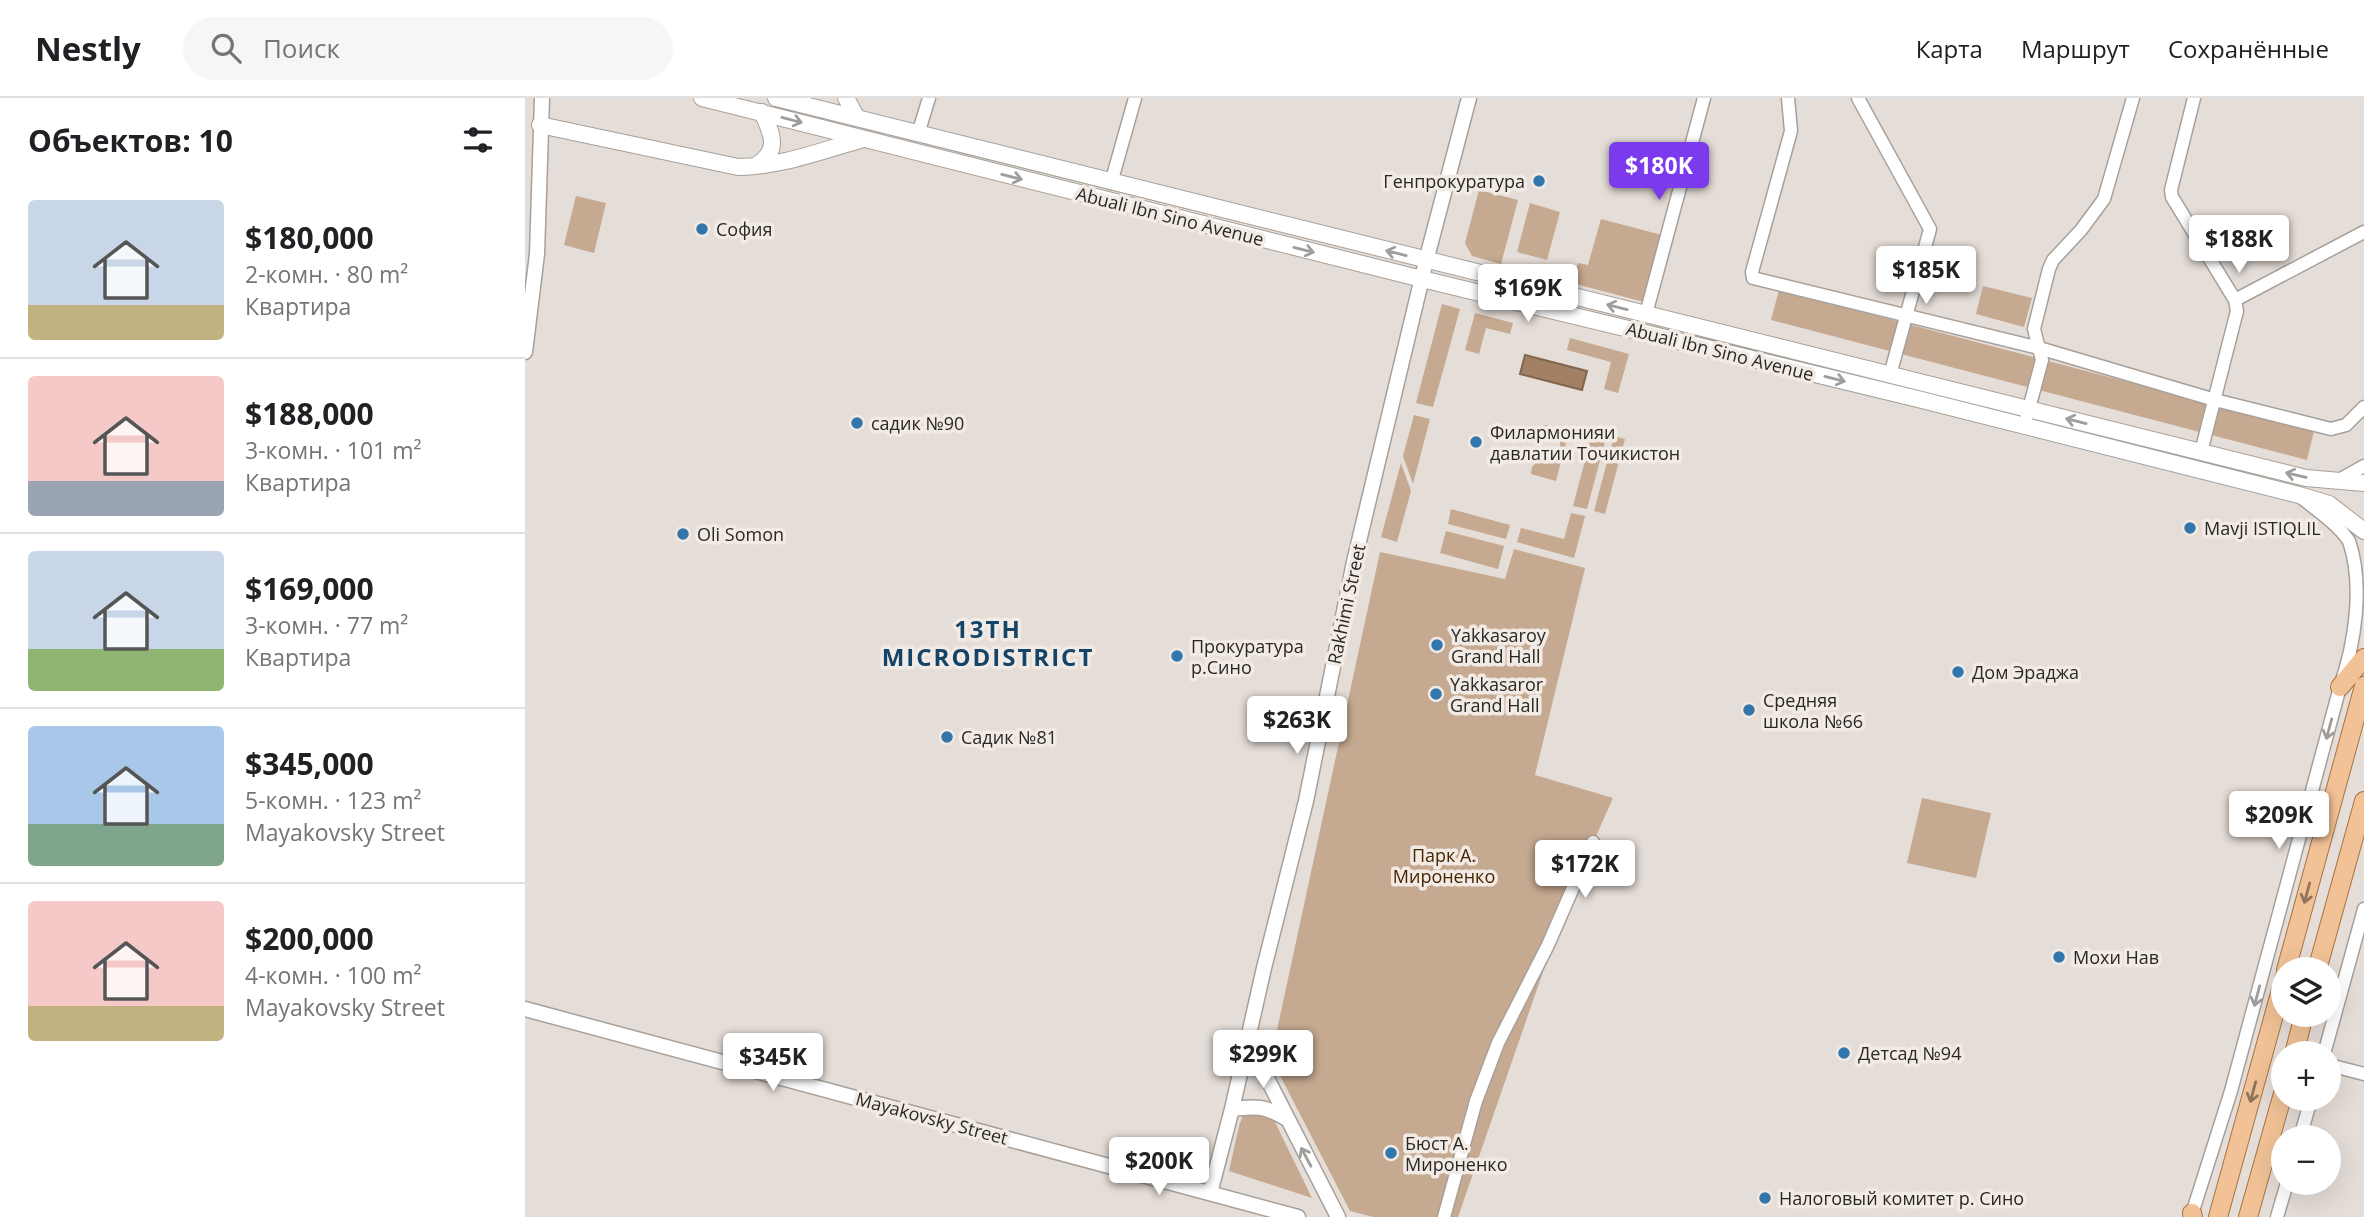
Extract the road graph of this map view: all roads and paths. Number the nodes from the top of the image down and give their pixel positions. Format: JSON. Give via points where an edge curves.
{"nodes":[{"id":1,"x":542,"y":98,"type":"edge"},
{"id":2,"x":702,"y":98,"type":"edge"},
{"id":3,"x":776,"y":98,"type":"edge"},
{"id":4,"x":846,"y":98,"type":"edge"},
{"id":5,"x":929,"y":98,"type":"edge"},
{"id":6,"x":1469,"y":98,"type":"edge"},
{"id":7,"x":1704,"y":98,"type":"edge"},
{"id":8,"x":1788,"y":98,"type":"edge"},
{"id":9,"x":1858,"y":98,"type":"edge"},
{"id":10,"x":2133,"y":98,"type":"edge"},
{"id":11,"x":2194,"y":98,"type":"edge"},
{"id":12,"x":1131,"y":99,"type":"edge"},
{"id":13,"x":762,"y":112,"type":"junction"},
{"id":14,"x":856,"y":118,"type":"junction"},
{"id":15,"x":540,"y":125,"type":"junction"},
{"id":16,"x":918,"y":134,"type":"junction"},
{"id":17,"x":862,"y":139,"type":"junction"},
{"id":18,"x":753,"y":167,"type":"junction"},
{"id":19,"x":1111,"y":183,"type":"junction"},
{"id":20,"x":2364,"y":232,"type":"edge"},
{"id":21,"x":1426,"y":261,"type":"junction"},
{"id":22,"x":1422,"y":279,"type":"junction"},
{"id":23,"x":2235,"y":300,"type":"junction"},
{"id":24,"x":1646,"y":314,"type":"junction"},
{"id":25,"x":1906,"y":316,"type":"junction"},
{"id":26,"x":2039,"y":348,"type":"junction"},
{"id":27,"x":525,"y":352,"type":"edge"},
{"id":28,"x":1890,"y":375,"type":"junction"},
{"id":29,"x":2214,"y":400,"type":"junction"},
{"id":30,"x":2364,"y":407,"type":"edge"},
{"id":31,"x":2029,"y":409,"type":"junction"},
{"id":32,"x":2025,"y":426,"type":"junction"},
{"id":33,"x":2201,"y":452,"type":"junction"},
{"id":34,"x":2364,"y":466,"type":"edge"},
{"id":35,"x":2339,"y":480,"type":"junction"},
{"id":36,"x":2364,"y":483,"type":"edge"},
{"id":37,"x":2298,"y":495,"type":"junction"},
{"id":38,"x":2364,"y":531,"type":"edge"},
{"id":39,"x":2364,"y":658,"type":"edge"},
{"id":40,"x":2364,"y":686,"type":"edge"},
{"id":41,"x":2340,"y":687,"type":"junction"},
{"id":42,"x":2364,"y":801,"type":"edge"},
{"id":43,"x":1593,"y":842,"type":"dead end"},
{"id":44,"x":2364,"y":909,"type":"edge"},
{"id":45,"x":2290,"y":957,"type":"edge"},
{"id":46,"x":2321,"y":957,"type":"edge"},
{"id":47,"x":525,"y":1009,"type":"edge"},
{"id":48,"x":2271,"y":1026,"type":"edge"},
{"id":49,"x":1248,"y":1041,"type":"junction"},
{"id":50,"x":2328,"y":1041,"type":"edge"},
{"id":51,"x":2341,"y":1068,"type":"edge"},
{"id":52,"x":2364,"y":1074,"type":"edge"},
{"id":53,"x":1233,"y":1109,"type":"junction"},
{"id":54,"x":2278,"y":1111,"type":"edge"},
{"id":55,"x":1285,"y":1118,"type":"junction"},
{"id":56,"x":1210,"y":1193,"type":"junction"},
{"id":57,"x":2283,"y":1195,"type":"edge"},
{"id":58,"x":2192,"y":1216,"type":"edge"},
{"id":59,"x":1298,"y":1217,"type":"edge"},
{"id":60,"x":1338,"y":1217,"type":"edge"},
{"id":61,"x":1444,"y":1217,"type":"edge"},
{"id":62,"x":2218,"y":1217,"type":"edge"},
{"id":63,"x":2248,"y":1217,"type":"edge"},
{"id":64,"x":2277,"y":1217,"type":"edge"}],
"edges":[{"from":1,"to":15,"type":"street"},
{"from":2,"to":13,"type":"main road","name":"Abuali Ibn Sino Avenue"},
{"from":3,"to":14,"type":"main road","name":"Abuali Ibn Sino Avenue"},
{"from":4,"to":14,"type":"main road"},
{"from":5,"to":16,"type":"street"},
{"from":6,"to":21,"type":"street","name":"Rakhimi Street"},
{"from":7,"to":24,"type":"street"},
{"from":8,"to":25,"type":"street","via":[[1791,131],[1753,278]]},
{"from":9,"to":25,"type":"street","via":[[1930,229]]},
{"from":10,"to":26,"type":"street","via":[[2104,199],[2049,269],[2034,329]]},
{"from":11,"to":23,"type":"street","via":[[2172,197]]},
{"from":12,"to":19,"type":"street"},
{"from":13,"to":17,"type":"main road","name":"Abuali Ibn Sino Avenue","one_way":true},
{"from":13,"to":18,"type":"main road","via":[[773,140],[771,152]]},
{"from":14,"to":16,"type":"main road","name":"Abuali Ibn Sino Avenue"},
{"from":15,"to":18,"type":"main road"},
{"from":15,"to":27,"type":"street","via":[[537,254]]},
{"from":16,"to":19,"type":"main road","name":"Abuali Ibn Sino Avenue"},
{"from":17,"to":18,"type":"main road"},
{"from":17,"to":22,"type":"main road","name":"Abuali Ibn Sino Avenue","one_way":true},
{"from":21,"to":19,"type":"main road","name":"Abuali Ibn Sino Avenue","one_way":true},
{"from":20,"to":23,"type":"street"},
{"from":21,"to":22,"type":"street","name":"Rakhimi Street"},
{"from":24,"to":21,"type":"main road","name":"Abuali Ibn Sino Avenue","one_way":true},
{"from":22,"to":32,"type":"main road","name":"Abuali Ibn Sino Avenue","one_way":true},
{"from":22,"to":49,"type":"street","name":"Rakhimi Street","via":[[1369,480],[1306,801]]},
{"from":23,"to":29,"type":"street","via":[[2235,322]]},
{"from":24,"to":28,"type":"main road","name":"Abuali Ibn Sino Avenue"},
{"from":25,"to":26,"type":"street"},
{"from":25,"to":28,"type":"street"},
{"from":26,"to":29,"type":"street"},
{"from":26,"to":31,"type":"street","via":[[2042,360]]},
{"from":28,"to":31,"type":"main road","name":"Abuali Ibn Sino Avenue"},
{"from":29,"to":30,"type":"street","via":[[2331,429],[2346,425]]},
{"from":29,"to":33,"type":"street"},
{"from":31,"to":32,"type":"street"},
{"from":33,"to":31,"type":"main road","name":"Abuali Ibn Sino Avenue","one_way":true},
{"from":32,"to":37,"type":"main road","name":"Abuali Ibn Sino Avenue"},
{"from":35,"to":33,"type":"main road","name":"Abuali Ibn Sino Avenue","one_way":true,"via":[[2306,478]]},
{"from":34,"to":35,"type":"street"},
{"from":35,"to":36,"type":"main road","name":"Abuali Ibn Sino Avenue"},
{"from":37,"to":38,"type":"main road","name":"Abuali Ibn Sino Avenue","via":[[2329,504]]},
{"from":37,"to":41,"type":"street","via":[[2344,535],[2362,576],[2358,635]]},
{"from":39,"to":41,"type":"main road"},
{"from":40,"to":45,"type":"main road","one_way":true},
{"from":41,"to":58,"type":"street","one_way":true},
{"from":42,"to":46,"type":"main road"},
{"from":43,"to":61,"type":"street","via":[[1498,1043],[1476,1101]]},
{"from":44,"to":50,"type":"street"},
{"from":47,"to":56,"type":"street","name":"Mayakovsky Street"},
{"from":48,"to":62,"type":"main road","one_way":true},
{"from":49,"to":53,"type":"street","name":"Rakhimi Street"},
{"from":49,"to":55,"type":"street"},
{"from":51,"to":52,"type":"street"},
{"from":53,"to":55,"type":"street","via":[[1254,1106]]},
{"from":53,"to":56,"type":"street","name":"Rakhimi Street"},
{"from":54,"to":63,"type":"main road"},
{"from":60,"to":55,"type":"street","one_way":true},
{"from":56,"to":59,"type":"street","name":"Mayakovsky Street"},
{"from":57,"to":64,"type":"street"}]}
